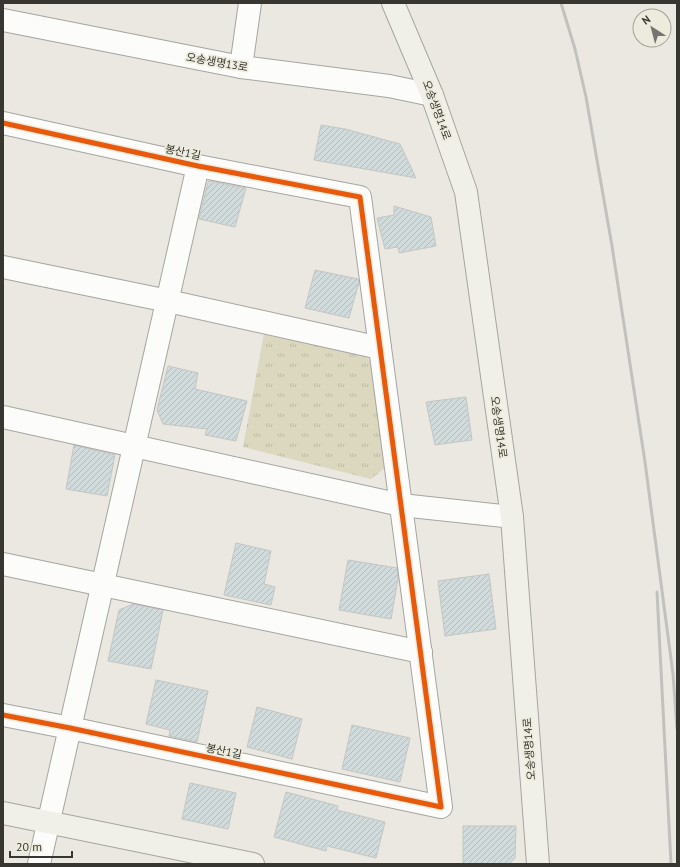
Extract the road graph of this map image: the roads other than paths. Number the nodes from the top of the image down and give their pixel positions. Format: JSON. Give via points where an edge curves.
{"nodes":[{"id":1,"x":250,"y":3,"type":"edge"},
{"id":2,"x":393,"y":3,"type":"edge"},
{"id":3,"x":3,"y":20,"type":"edge"},
{"id":4,"x":240,"y":67,"type":"junction"},
{"id":5,"x":432,"y":95,"type":"junction"},
{"id":6,"x":3,"y":123,"type":"edge"},
{"id":7,"x":198,"y":166,"type":"junction"},
{"id":8,"x":3,"y":267,"type":"edge"},
{"id":9,"x":168,"y":301,"type":"junction"},
{"id":10,"x":380,"y":348,"type":"junction"},
{"id":11,"x":3,"y":417,"type":"edge"},
{"id":12,"x":134,"y":446,"type":"junction"},
{"id":13,"x":401,"y":505,"type":"junction"},
{"id":14,"x":512,"y":516,"type":"junction"},
{"id":15,"x":3,"y":564,"type":"edge"},
{"id":16,"x":103,"y":585,"type":"junction"},
{"id":17,"x":421,"y":652,"type":"junction"},
{"id":18,"x":3,"y":715,"type":"edge"},
{"id":19,"x":70,"y":728,"type":"junction"},
{"id":20,"x":3,"y":813,"type":"edge"},
{"id":21,"x":49,"y":822,"type":"junction"},
{"id":22,"x":39,"y":864,"type":"edge"},
{"id":23,"x":252,"y":864,"type":"edge"},
{"id":24,"x":538,"y":864,"type":"edge"}],
"edges":[{"from":1,"to":4,"type":"street"},
{"from":2,"to":5,"type":"street","name":"오송생명14로"},
{"from":3,"to":4,"type":"street","name":"오송생명13로"},
{"from":4,"to":5,"type":"street","name":"오송생명13로","via":[[390,86]]},
{"from":5,"to":14,"type":"street","name":"오송생명14로","via":[[466,192]]},
{"from":6,"to":7,"type":"street","name":"봉산1길"},
{"from":7,"to":9,"type":"street","name":"봉산1길"},
{"from":7,"to":10,"type":"street","name":"봉산1길","via":[[360,197]]},
{"from":8,"to":9,"type":"street"},
{"from":9,"to":10,"type":"street"},
{"from":9,"to":12,"type":"street","name":"봉산1길"},
{"from":10,"to":13,"type":"street"},
{"from":11,"to":12,"type":"street"},
{"from":12,"to":13,"type":"street"},
{"from":12,"to":16,"type":"street","name":"봉산1길"},
{"from":13,"to":14,"type":"street"},
{"from":13,"to":17,"type":"street"},
{"from":14,"to":24,"type":"street","name":"오송생명14로"},
{"from":15,"to":16,"type":"street"},
{"from":16,"to":17,"type":"street"},
{"from":16,"to":19,"type":"street","name":"봉산1길"},
{"from":17,"to":19,"type":"street","name":"봉산1길","via":[[441,807]]},
{"from":18,"to":19,"type":"street","name":"봉산1길"},
{"from":19,"to":21,"type":"street","name":"봉산1길"},
{"from":20,"to":21,"type":"street"},
{"from":21,"to":22,"type":"street","name":"봉산1길"},
{"from":21,"to":23,"type":"street"}]}
